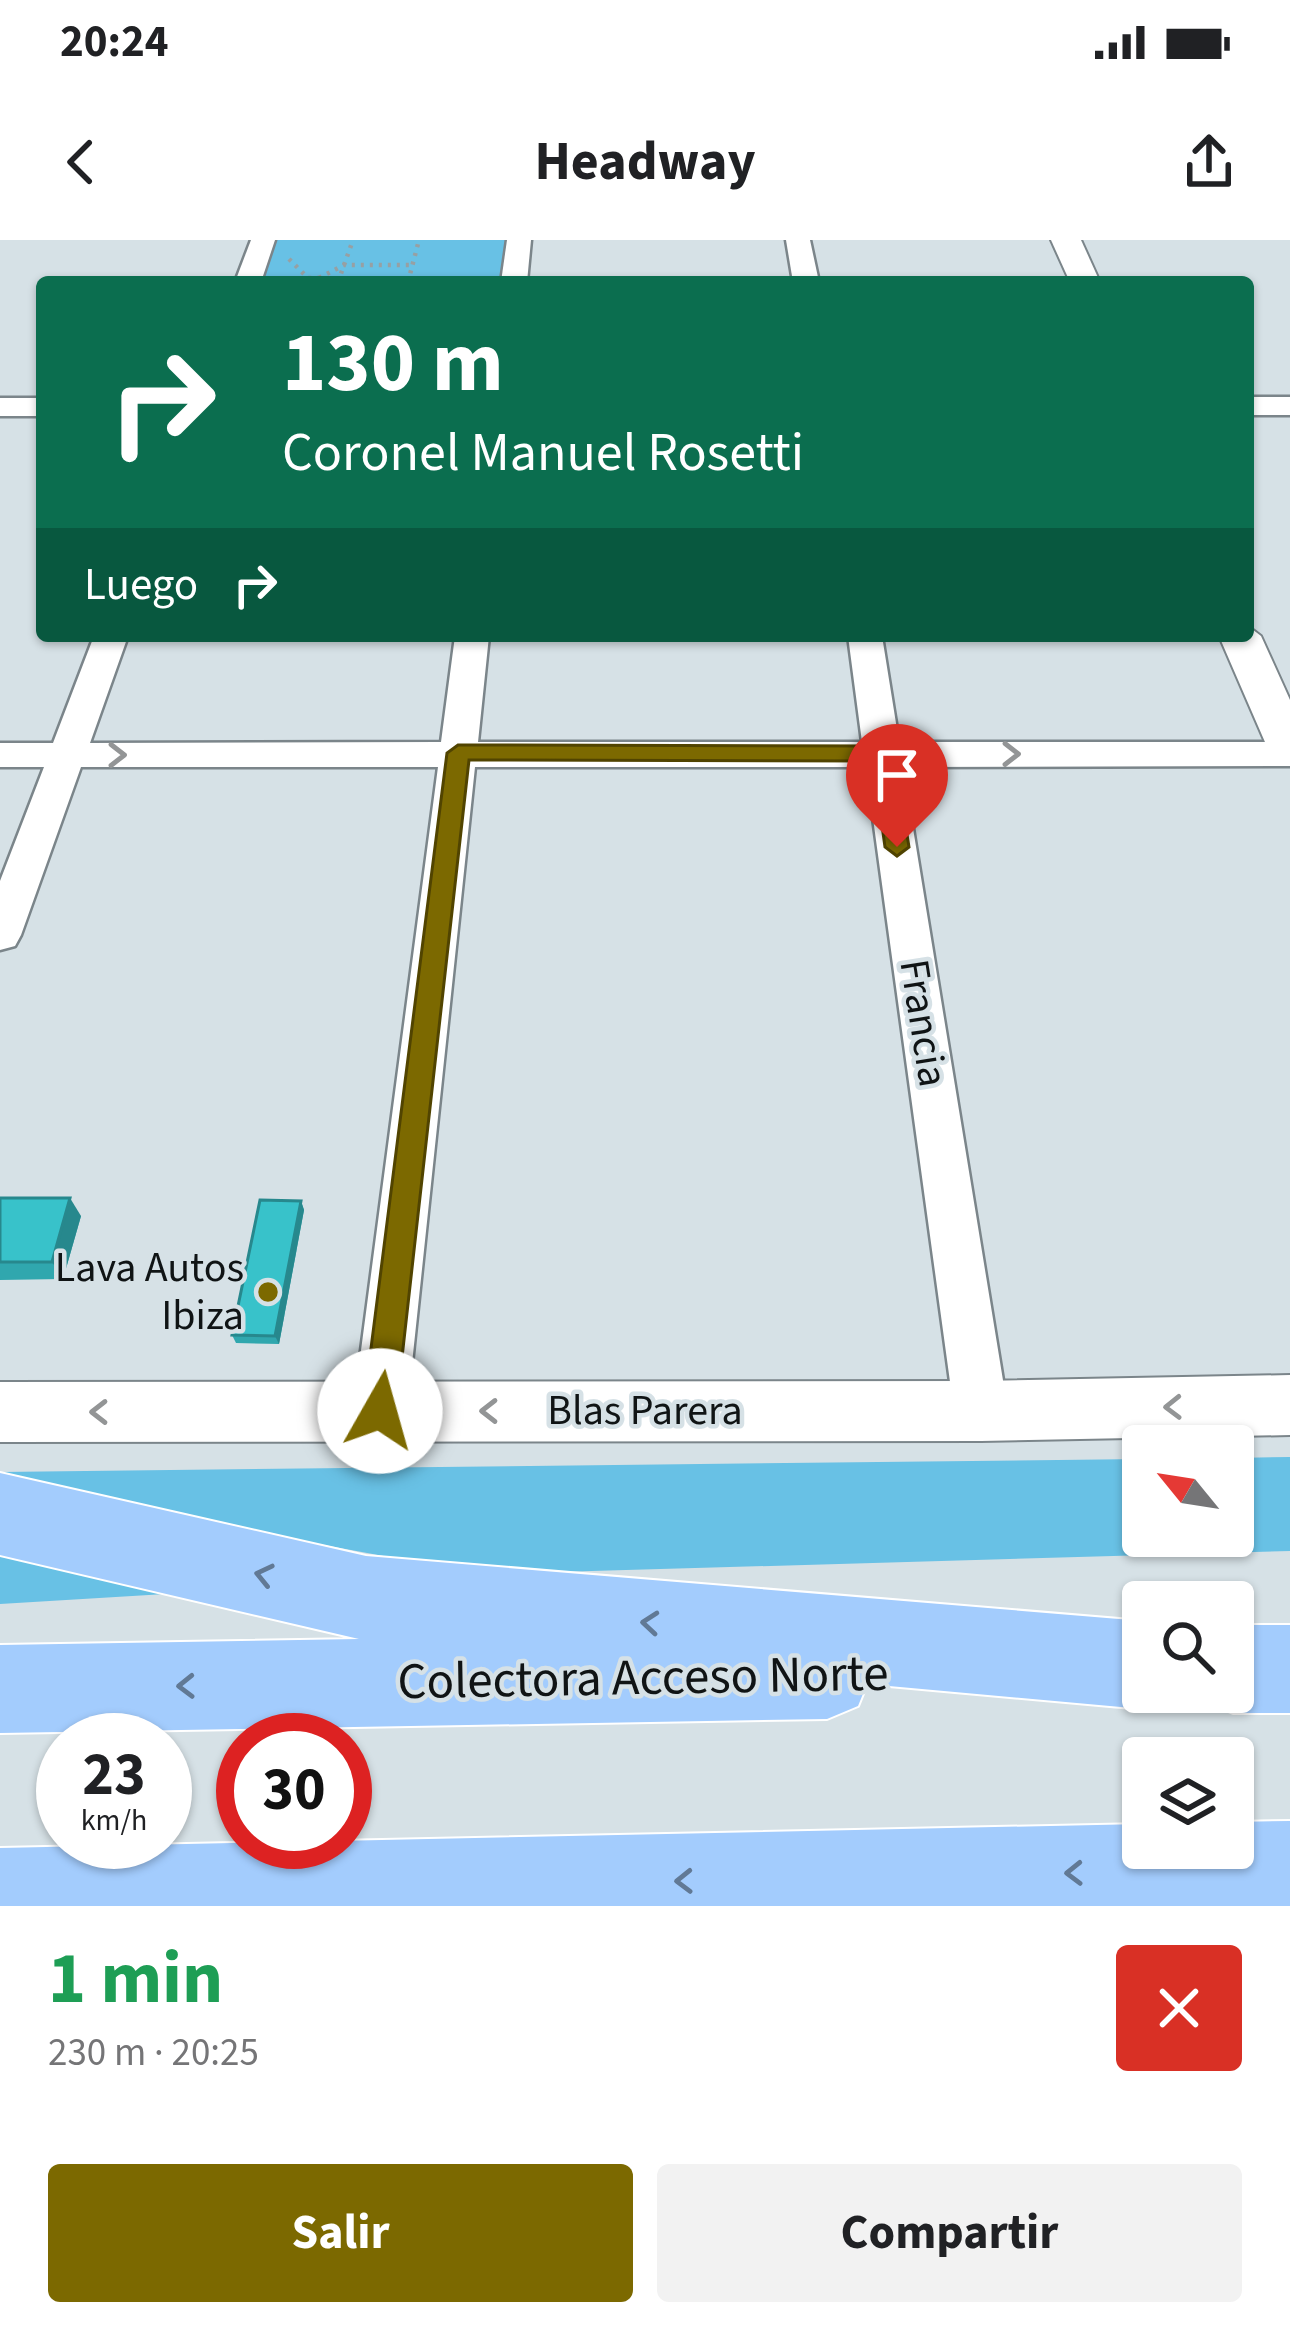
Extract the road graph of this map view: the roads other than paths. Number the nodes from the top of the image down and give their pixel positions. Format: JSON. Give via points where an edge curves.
{"nodes":[{"id":1,"x":263,"y":240,"type":"edge"},
{"id":2,"x":519,"y":240,"type":"edge"},
{"id":3,"x":798,"y":240,"type":"edge"},
{"id":4,"x":1066,"y":240,"type":"edge"},
{"id":5,"x":250,"y":276,"type":"edge"},
{"id":6,"x":515,"y":276,"type":"edge"},
{"id":7,"x":805,"y":276,"type":"edge"},
{"id":8,"x":1082,"y":276,"type":"edge"},
{"id":9,"x":1254,"y":406,"type":"edge"},
{"id":10,"x":1290,"y":406,"type":"edge"},
{"id":11,"x":0,"y":407,"type":"edge"},
{"id":12,"x":36,"y":407,"type":"edge"},
{"id":13,"x":109,"y":642,"type":"edge"},
{"id":14,"x":471,"y":642,"type":"edge"},
{"id":15,"x":866,"y":642,"type":"edge"},
{"id":16,"x":1243,"y":642,"type":"edge"},
{"id":17,"x":1290,"y":752,"type":"edge"},
{"id":18,"x":458,"y":753,"type":"junction"},
{"id":19,"x":883,"y":753,"type":"junction"},
{"id":20,"x":0,"y":755,"type":"edge"},
{"id":21,"x":64,"y":756,"type":"junction"},
{"id":22,"x":0,"y":934,"type":"edge"},
{"id":23,"x":1290,"y":1405,"type":"edge"},
{"id":24,"x":380,"y":1411,"type":"junction"},
{"id":25,"x":981,"y":1411,"type":"junction"},
{"id":26,"x":0,"y":1412,"type":"edge"},
{"id":27,"x":0,"y":1514,"type":"edge"},
{"id":28,"x":1122,"y":1666,"type":"edge"},
{"id":29,"x":1122,"y":1668,"type":"edge"},
{"id":30,"x":1254,"y":1669,"type":"edge"},
{"id":31,"x":1290,"y":1669,"type":"edge"},
{"id":32,"x":0,"y":1689,"type":"edge"},
{"id":33,"x":1290,"y":1868,"type":"edge"},
{"id":34,"x":0,"y":1896,"type":"edge"}],
"edges":[{"from":1,"to":5,"type":"street"},
{"from":2,"to":6,"type":"street"},
{"from":3,"to":7,"type":"street"},
{"from":4,"to":8,"type":"street"},
{"from":9,"to":10,"type":"street"},
{"from":11,"to":12,"type":"street"},
{"from":13,"to":21,"type":"street"},
{"from":14,"to":18,"type":"street"},
{"from":15,"to":19,"type":"street","name":"Francia"},
{"from":16,"to":17,"type":"street"},
{"from":19,"to":17,"type":"street","one_way":true},
{"from":18,"to":19,"type":"street"},
{"from":21,"to":18,"type":"street","one_way":true},
{"from":18,"to":24,"type":"street"},
{"from":19,"to":25,"type":"street","name":"Francia"},
{"from":20,"to":21,"type":"street"},
{"from":21,"to":22,"type":"street"},
{"from":23,"to":25,"type":"street","name":"Blas Parera","one_way":true},
{"from":25,"to":24,"type":"street","name":"Blas Parera","one_way":true},
{"from":24,"to":26,"type":"street","name":"Blas Parera","one_way":true},
{"from":28,"to":27,"type":"highway","one_way":true,"via":[[366,1598]]},
{"from":29,"to":32,"type":"highway","name":"Colectora Acceso Norte","one_way":true},
{"from":30,"to":31,"type":"highway"},
{"from":33,"to":34,"type":"highway","one_way":true}]}
